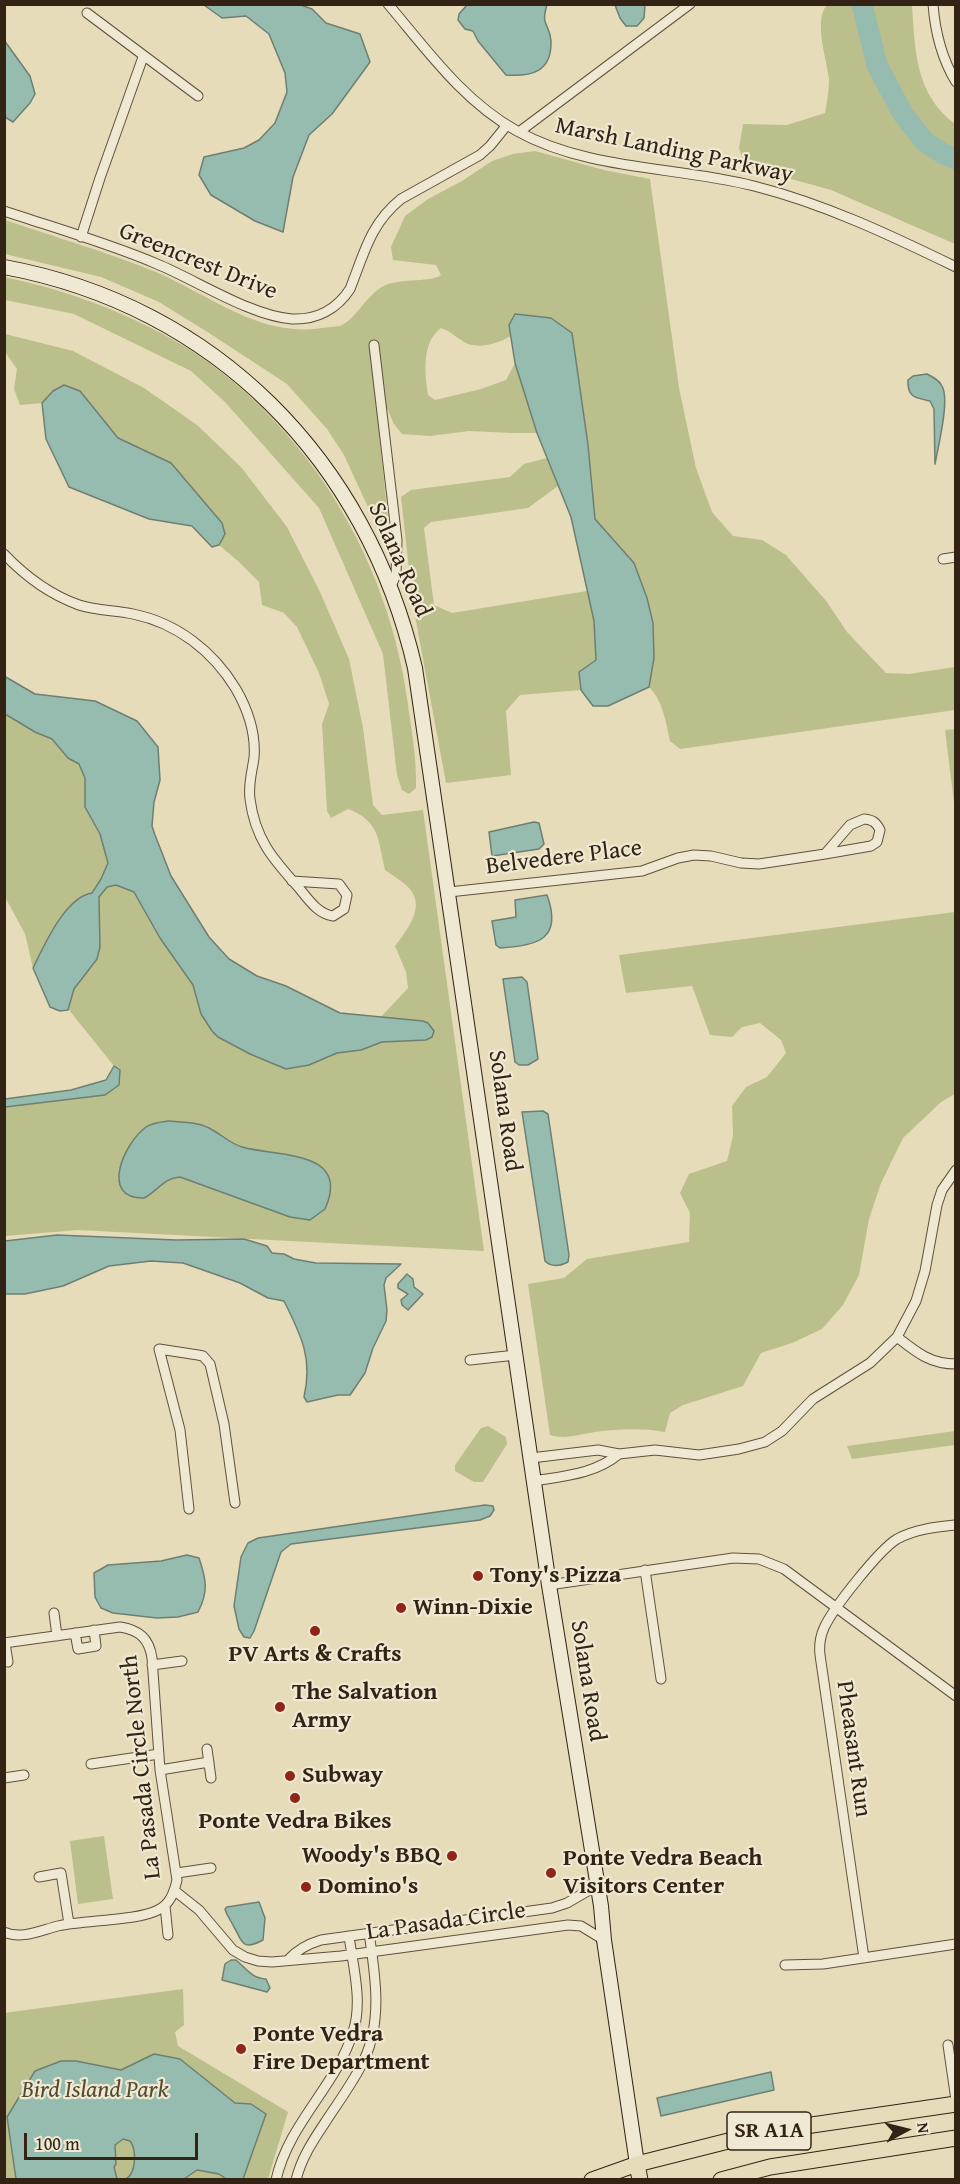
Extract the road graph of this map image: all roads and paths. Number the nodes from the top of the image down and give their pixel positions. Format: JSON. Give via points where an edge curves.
{"nodes":[{"id":1,"x":388,"y":4,"type":"edge"},
{"id":2,"x":690,"y":4,"type":"edge"},
{"id":3,"x":933,"y":4,"type":"edge"},
{"id":4,"x":87,"y":13,"type":"dead end"},
{"id":5,"x":143,"y":57,"type":"junction"},
{"id":6,"x":956,"y":82,"type":"edge"},
{"id":7,"x":198,"y":96,"type":"dead end"},
{"id":8,"x":507,"y":125,"type":"junction"},
{"id":9,"x":519,"y":132,"type":"junction"},
{"id":10,"x":4,"y":211,"type":"edge"},
{"id":11,"x":81,"y":237,"type":"junction"},
{"id":12,"x":4,"y":267,"type":"edge"},
{"id":13,"x":956,"y":267,"type":"edge"},
{"id":14,"x":374,"y":345,"type":"dead end"},
{"id":15,"x":4,"y":554,"type":"edge"},
{"id":16,"x":956,"y":557,"type":"edge"},
{"id":17,"x":943,"y":559,"type":"dead end"},
{"id":18,"x":391,"y":586,"type":"junction"},
{"id":19,"x":825,"y":854,"type":"junction"},
{"id":20,"x":292,"y":880,"type":"junction"},
{"id":21,"x":449,"y":892,"type":"junction"},
{"id":22,"x":956,"y":1170,"type":"edge"},
{"id":23,"x":897,"y":1337,"type":"junction"},
{"id":24,"x":516,"y":1355,"type":"junction"},
{"id":25,"x":470,"y":1360,"type":"dead end"},
{"id":26,"x":956,"y":1364,"type":"edge"},
{"id":27,"x":619,"y":1454,"type":"junction"},
{"id":28,"x":531,"y":1458,"type":"junction"},
{"id":29,"x":534,"y":1481,"type":"junction"},
{"id":30,"x":235,"y":1503,"type":"dead end"},
{"id":31,"x":189,"y":1509,"type":"dead end"},
{"id":32,"x":956,"y":1525,"type":"edge"},
{"id":33,"x":645,"y":1570,"type":"junction"},
{"id":34,"x":549,"y":1585,"type":"junction"},
{"id":35,"x":837,"y":1608,"type":"junction"},
{"id":36,"x":54,"y":1613,"type":"dead end"},
{"id":37,"x":94,"y":1630,"type":"junction"},
{"id":38,"x":75,"y":1633,"type":"junction"},
{"id":39,"x":57,"y":1636,"type":"junction"},
{"id":40,"x":5,"y":1643,"type":"edge"},
{"id":41,"x":182,"y":1661,"type":"dead end"},
{"id":42,"x":8,"y":1662,"type":"dead end"},
{"id":43,"x":152,"y":1665,"type":"junction"},
{"id":44,"x":661,"y":1679,"type":"dead end"},
{"id":45,"x":956,"y":1696,"type":"edge"},
{"id":46,"x":207,"y":1749,"type":"dead end"},
{"id":47,"x":159,"y":1754,"type":"junction"},
{"id":48,"x":209,"y":1762,"type":"junction"},
{"id":49,"x":91,"y":1764,"type":"dead end"},
{"id":50,"x":160,"y":1770,"type":"junction"},
{"id":51,"x":24,"y":1775,"type":"dead end"},
{"id":52,"x":4,"y":1778,"type":"edge"},
{"id":53,"x":211,"y":1778,"type":"dead end"},
{"id":54,"x":212,"y":1868,"type":"dead end"},
{"id":55,"x":177,"y":1873,"type":"junction"},
{"id":56,"x":39,"y":1877,"type":"dead end"},
{"id":57,"x":598,"y":1885,"type":"junction"},
{"id":58,"x":175,"y":1891,"type":"junction"},
{"id":59,"x":165,"y":1906,"type":"junction"},
{"id":60,"x":69,"y":1924,"type":"junction"},
{"id":61,"x":4,"y":1932,"type":"edge"},
{"id":62,"x":369,"y":1933,"type":"junction"},
{"id":63,"x":168,"y":1935,"type":"dead end"},
{"id":64,"x":349,"y":1936,"type":"junction"},
{"id":65,"x":604,"y":1940,"type":"junction"},
{"id":66,"x":956,"y":1944,"type":"edge"},
{"id":67,"x":371,"y":1952,"type":"junction"},
{"id":68,"x":351,"y":1954,"type":"junction"},
{"id":69,"x":864,"y":1958,"type":"junction"},
{"id":70,"x":289,"y":1959,"type":"junction"},
{"id":71,"x":785,"y":1965,"type":"dead end"},
{"id":72,"x":948,"y":2044,"type":"dead end"},
{"id":73,"x":956,"y":2102,"type":"edge"},
{"id":74,"x":307,"y":2115,"type":"junction"},
{"id":75,"x":324,"y":2125,"type":"junction"},
{"id":76,"x":956,"y":2138,"type":"edge"},
{"id":77,"x":637,"y":2164,"type":"junction"},
{"id":78,"x":276,"y":2180,"type":"edge"},
{"id":79,"x":296,"y":2180,"type":"edge"},
{"id":80,"x":592,"y":2180,"type":"edge"},
{"id":81,"x":640,"y":2180,"type":"edge"},
{"id":82,"x":721,"y":2180,"type":"edge"}],
"edges":[{"from":1,"to":8,"type":"street","name":"Marsh Landing Parkway","via":[[454,82]]},
{"from":2,"to":9,"type":"street"},
{"from":3,"to":6,"type":"street","via":[[937,36]]},
{"from":4,"to":5,"type":"street"},
{"from":5,"to":7,"type":"street"},
{"from":5,"to":11,"type":"street"},
{"from":8,"to":9,"type":"street","name":"Marsh Landing Parkway"},
{"from":8,"to":11,"type":"street","name":"Greencrest Drive","via":[[480,155],[390,207],[374,228],[345,297],[330,310],[311,318],[267,314],[157,264]]},
{"from":9,"to":13,"type":"street","name":"Marsh Landing Parkway","via":[[570,153],[711,177],[794,197],[872,227]]},
{"from":10,"to":11,"type":"street","name":"Greencrest Drive"},
{"from":12,"to":18,"type":"street","name":"Solana Road","via":[[50,277],[121,302],[176,330],[224,363],[284,417],[335,480],[357,515]]},
{"from":14,"to":18,"type":"street","via":[[397,540],[396,575]]},
{"from":15,"to":20,"type":"street","via":[[64,599],[154,620],[180,632],[212,657],[237,690],[252,726],[250,797],[257,831]]},
{"from":16,"to":17,"type":"street"},
{"from":18,"to":21,"type":"street","name":"Solana Road","via":[[415,668]]},
{"from":19,"to":19,"type":"street","name":"Belvedere Place","via":[[871,846],[879,837],[877,824],[857,820]]},
{"from":19,"to":21,"type":"street","name":"Belvedere Place","via":[[759,864],[694,855],[642,871]]},
{"from":20,"to":20,"type":"street","via":[[339,884],[347,895],[344,909],[333,916],[320,912]]},
{"from":21,"to":24,"type":"street","name":"Solana Road"},
{"from":22,"to":23,"type":"street","via":[[936,1205],[916,1301]]},
{"from":23,"to":26,"type":"street","via":[[928,1359]]},
{"from":23,"to":27,"type":"street","via":[[870,1363],[813,1399],[782,1431],[765,1442],[699,1455],[656,1450]]},
{"from":24,"to":25,"type":"street"},
{"from":24,"to":28,"type":"street","name":"Solana Road"},
{"from":27,"to":28,"type":"street","via":[[598,1450]]},
{"from":27,"to":29,"type":"street","via":[[592,1470]]},
{"from":28,"to":29,"type":"street","name":"Solana Road"},
{"from":29,"to":34,"type":"street","name":"Solana Road"},
{"from":30,"to":31,"type":"street","via":[[225,1426],[210,1364],[198,1355],[159,1349],[180,1430]]},
{"from":32,"to":35,"type":"street","name":"Pheasant Run","via":[[912,1532],[890,1543]]},
{"from":33,"to":34,"type":"street"},
{"from":33,"to":35,"type":"street","via":[[733,1558],[759,1559],[784,1569]]},
{"from":33,"to":44,"type":"street"},
{"from":34,"to":57,"type":"street","name":"Solana Road"},
{"from":35,"to":45,"type":"street"},
{"from":35,"to":69,"type":"street","name":"Pheasant Run","via":[[821,1635],[820,1655]]},
{"from":36,"to":39,"type":"street"},
{"from":37,"to":38,"type":"street"},
{"from":37,"to":38,"type":"street","via":[[96,1646],[78,1649]]},
{"from":37,"to":43,"type":"street","name":"La Pasada Circle North","via":[[131,1628],[146,1639]]},
{"from":38,"to":39,"type":"street"},
{"from":39,"to":40,"type":"street"},
{"from":40,"to":42,"type":"street"},
{"from":41,"to":43,"type":"street"},
{"from":43,"to":47,"type":"street","name":"La Pasada Circle North"},
{"from":46,"to":48,"type":"street"},
{"from":47,"to":49,"type":"street"},
{"from":47,"to":50,"type":"street","name":"La Pasada Circle North"},
{"from":48,"to":50,"type":"street"},
{"from":48,"to":53,"type":"street"},
{"from":50,"to":55,"type":"street","name":"La Pasada Circle North"},
{"from":51,"to":52,"type":"street"},
{"from":54,"to":55,"type":"street"},
{"from":55,"to":58,"type":"street","name":"La Pasada Circle North"},
{"from":56,"to":60,"type":"street","via":[[62,1873]]},
{"from":57,"to":62,"type":"street","name":"La Pasada Circle","via":[[552,1908]]},
{"from":57,"to":65,"type":"street","name":"Solana Road"},
{"from":58,"to":59,"type":"street"},
{"from":58,"to":70,"type":"street","name":"La Pasada Circle","via":[[200,1910],[239,1953],[258,1961]]},
{"from":59,"to":60,"type":"street","via":[[147,1914]]},
{"from":59,"to":63,"type":"street"},
{"from":60,"to":61,"type":"street","via":[[19,1935]]},
{"from":62,"to":64,"type":"street","name":"La Pasada Circle"},
{"from":62,"to":67,"type":"street"},
{"from":64,"to":68,"type":"street"},
{"from":64,"to":70,"type":"street","name":"La Pasada Circle","via":[[309,1944]]},
{"from":65,"to":67,"type":"street","name":"La Pasada Circle","via":[[581,1926],[568,1924]]},
{"from":65,"to":77,"type":"street","name":"Solana Road"},
{"from":66,"to":69,"type":"street"},
{"from":67,"to":68,"type":"street","name":"La Pasada Circle"},
{"from":67,"to":75,"type":"street","via":[[376,1993],[372,2037],[365,2058]]},
{"from":68,"to":70,"type":"street","name":"La Pasada Circle"},
{"from":68,"to":74,"type":"street","via":[[357,2001],[353,2033]]},
{"from":69,"to":71,"type":"street"},
{"from":72,"to":73,"type":"street"},
{"from":73,"to":77,"type":"main road","number":"SR A1A","via":[[764,2132]]},
{"from":74,"to":75,"type":"street"},
{"from":74,"to":78,"type":"street","via":[[285,2153]]},
{"from":75,"to":79,"type":"street","via":[[307,2151]]},
{"from":76,"to":82,"type":"main road","number":"SR A1A","via":[[770,2167]]},
{"from":77,"to":80,"type":"main road","number":"SR A1A"},
{"from":77,"to":81,"type":"main road"}]}
